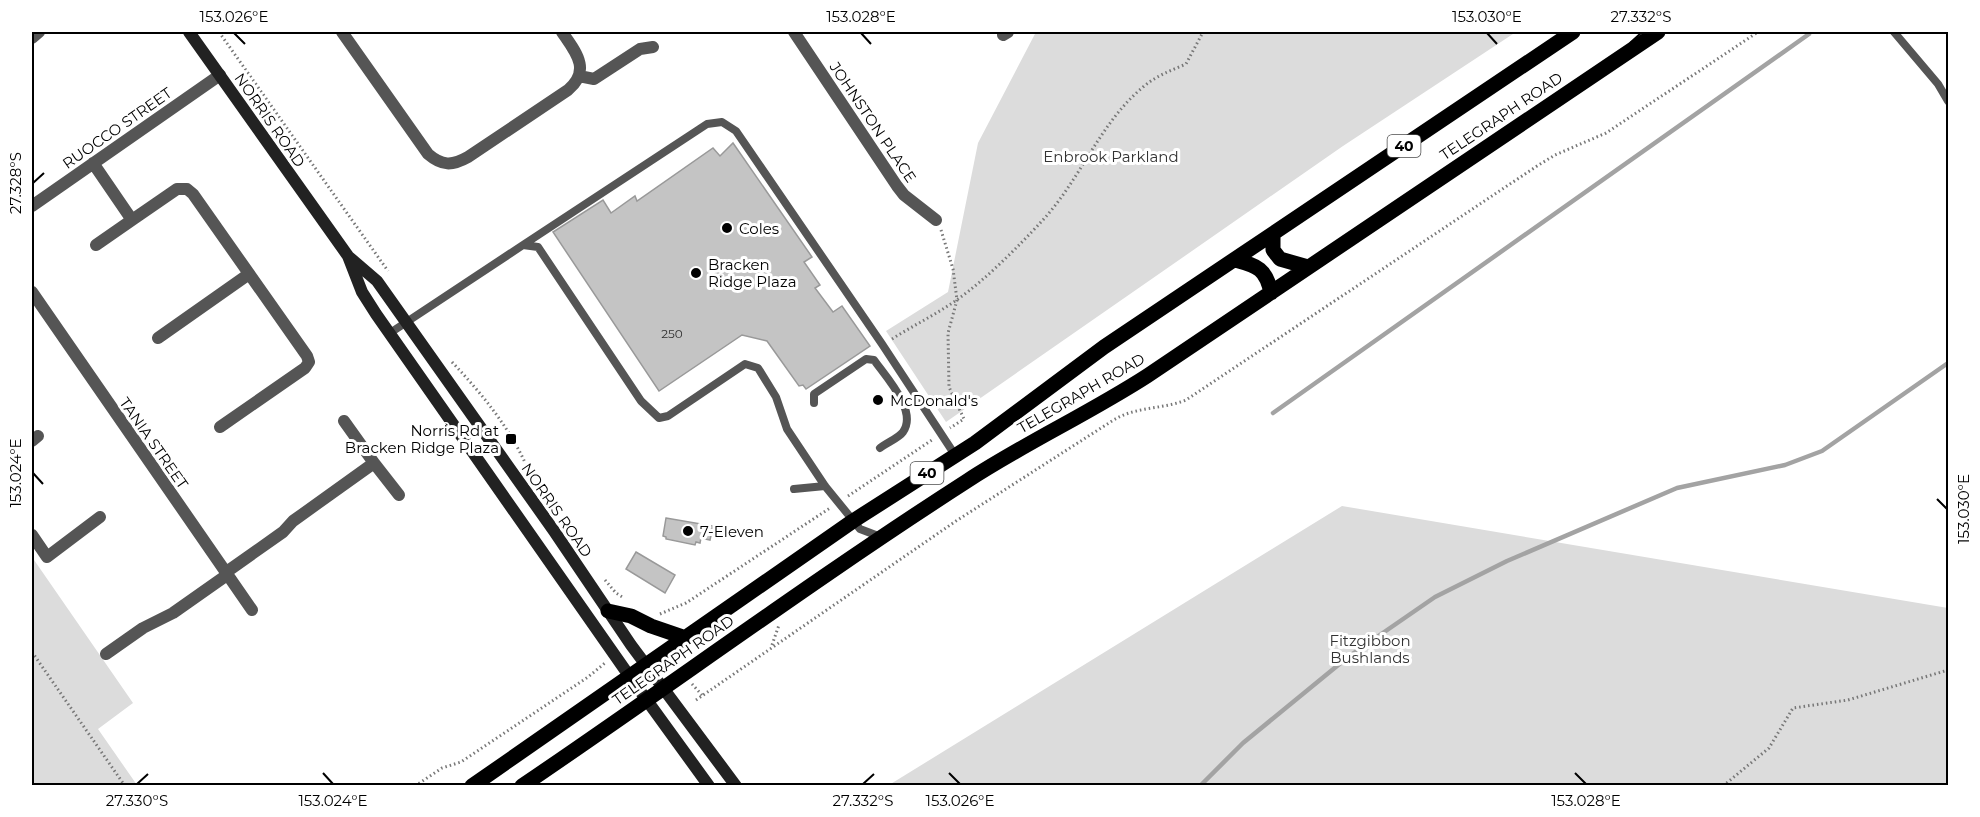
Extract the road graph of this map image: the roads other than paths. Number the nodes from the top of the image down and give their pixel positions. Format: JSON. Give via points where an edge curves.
{"nodes":[{"id":1,"x":39,"y":32,"type":"edge"},
{"id":2,"x":189,"y":32,"type":"edge"},
{"id":3,"x":342,"y":32,"type":"edge"},
{"id":4,"x":562,"y":32,"type":"edge"},
{"id":5,"x":794,"y":32,"type":"edge"},
{"id":6,"x":1573,"y":32,"type":"edge"},
{"id":7,"x":1659,"y":32,"type":"edge"},
{"id":8,"x":1894,"y":32,"type":"edge"},
{"id":9,"x":32,"y":38,"type":"edge"},
{"id":10,"x":653,"y":46,"type":"dead end"},
{"id":11,"x":220,"y":75,"type":"junction"},
{"id":12,"x":579,"y":76,"type":"junction"},
{"id":13,"x":1948,"y":101,"type":"edge"},
{"id":14,"x":93,"y":163,"type":"junction"},
{"id":15,"x":32,"y":206,"type":"edge"},
{"id":16,"x":132,"y":220,"type":"junction"},
{"id":17,"x":936,"y":220,"type":"road end"},
{"id":18,"x":1273,"y":234,"type":"junction"},
{"id":19,"x":96,"y":245,"type":"dead end"},
{"id":20,"x":522,"y":245,"type":"junction"},
{"id":21,"x":348,"y":256,"type":"junction"},
{"id":22,"x":1234,"y":260,"type":"junction"},
{"id":23,"x":1308,"y":267,"type":"junction"},
{"id":24,"x":249,"y":273,"type":"junction"},
{"id":25,"x":1271,"y":292,"type":"junction"},
{"id":26,"x":33,"y":296,"type":"edge"},
{"id":27,"x":406,"y":322,"type":"junction"},
{"id":28,"x":390,"y":333,"type":"junction"},
{"id":29,"x":158,"y":338,"type":"dead end"},
{"id":30,"x":814,"y":403,"type":"dead end"},
{"id":31,"x":344,"y":421,"type":"dead end"},
{"id":32,"x":220,"y":427,"type":"dead end"},
{"id":33,"x":880,"y":448,"type":"dead end"},
{"id":34,"x":954,"y":455,"type":"junction"},
{"id":35,"x":374,"y":463,"type":"junction"},
{"id":36,"x":825,"y":486,"type":"junction"},
{"id":37,"x":794,"y":489,"type":"dead end"},
{"id":38,"x":399,"y":495,"type":"dead end"},
{"id":39,"x":100,"y":517,"type":"dead end"},
{"id":40,"x":853,"y":522,"type":"junction"},
{"id":41,"x":32,"y":535,"type":"edge"},
{"id":42,"x":882,"y":538,"type":"junction"},
{"id":43,"x":226,"y":574,"type":"junction"},
{"id":44,"x":252,"y":610,"type":"dead end"},
{"id":45,"x":608,"y":611,"type":"junction"},
{"id":46,"x":686,"y":639,"type":"junction"},
{"id":47,"x":106,"y":654,"type":"dead end"},
{"id":48,"x":647,"y":666,"type":"junction"},
{"id":49,"x":630,"y":677,"type":"junction"},
{"id":50,"x":664,"y":689,"type":"junction"},
{"id":51,"x":648,"y":701,"type":"junction"},
{"id":52,"x":472,"y":786,"type":"edge"},
{"id":53,"x":522,"y":786,"type":"edge"},
{"id":54,"x":709,"y":786,"type":"edge"},
{"id":55,"x":736,"y":786,"type":"edge"}],
"edges":[{"from":1,"to":9,"type":"street"},
{"from":2,"to":11,"type":"main road","name":"NORRIS ROAD"},
{"from":3,"to":12,"type":"street","via":[[423,147],[434,159],[446,164],[468,157],[568,90]]},
{"from":4,"to":12,"type":"street","via":[[579,58]]},
{"from":5,"to":17,"type":"street","name":"JOHNSTON PLACE","via":[[897,186]]},
{"from":6,"to":18,"type":"main road","name":"TELEGRAPH ROAD","number":"40"},
{"from":7,"to":23,"type":"main road","name":"TELEGRAPH ROAD","number":"40"},
{"from":8,"to":13,"type":"lane"},
{"from":10,"to":12,"type":"street","via":[[640,49],[597,78]]},
{"from":11,"to":14,"type":"street","name":"RUOCCO STREET"},
{"from":11,"to":21,"type":"main road","name":"NORRIS ROAD"},
{"from":14,"to":15,"type":"street","name":"RUOCCO STREET"},
{"from":14,"to":16,"type":"street"},
{"from":16,"to":19,"type":"street"},
{"from":16,"to":24,"type":"street","via":[[177,189],[187,189]]},
{"from":18,"to":22,"type":"main road","name":"TELEGRAPH ROAD","number":"40"},
{"from":18,"to":23,"type":"main road","via":[[1274,250],[1280,259]]},
{"from":20,"to":27,"type":"lane"},
{"from":20,"to":34,"type":"lane","via":[[707,124],[722,122],[736,131]]},
{"from":20,"to":36,"type":"lane","via":[[538,247],[641,401],[658,418],[668,416],[745,364],[758,368],[776,397],[787,429]]},
{"from":21,"to":27,"type":"main road","name":"NORRIS ROAD","via":[[377,281]]},
{"from":21,"to":28,"type":"main road","name":"NORRIS ROAD","via":[[362,292]]},
{"from":22,"to":25,"type":"main road","via":[[1263,272]]},
{"from":22,"to":34,"type":"main road","name":"TELEGRAPH ROAD","number":"40"},
{"from":23,"to":25,"type":"main road","name":"TELEGRAPH ROAD","number":"40"},
{"from":24,"to":29,"type":"street"},
{"from":24,"to":32,"type":"street","via":[[309,362]]},
{"from":25,"to":42,"type":"main road","name":"TELEGRAPH ROAD","number":"40","via":[[1118,395],[1009,455]]},
{"from":26,"to":43,"type":"street","name":"TANIA STREET"},
{"from":27,"to":28,"type":"lane"},
{"from":27,"to":45,"type":"main road","name":"NORRIS ROAD"},
{"from":28,"to":49,"type":"main road","name":"NORRIS ROAD"},
{"from":30,"to":33,"type":"lane","via":[[814,394],[866,359],[874,360],[906,406],[908,421],[903,433]]},
{"from":31,"to":35,"type":"street"},
{"from":34,"to":40,"type":"main road","name":"TELEGRAPH ROAD","number":"40"},
{"from":35,"to":38,"type":"street"},
{"from":35,"to":43,"type":"street"},
{"from":36,"to":37,"type":"lane"},
{"from":36,"to":40,"type":"lane"},
{"from":39,"to":41,"type":"street","via":[[47,557]]},
{"from":40,"to":42,"type":"lane","via":[[864,532]]},
{"from":40,"to":46,"type":"main road","name":"TELEGRAPH ROAD","number":"40"},
{"from":42,"to":50,"type":"main road","name":"TELEGRAPH ROAD","number":"40"},
{"from":43,"to":44,"type":"street","name":"TANIA STREET"},
{"from":43,"to":47,"type":"street","via":[[173,613]]},
{"from":45,"to":46,"type":"main road","via":[[631,616]]},
{"from":45,"to":48,"type":"main road","name":"NORRIS ROAD"},
{"from":46,"to":48,"type":"main road","name":"TELEGRAPH ROAD","number":"40"},
{"from":48,"to":49,"type":"main road","name":"TELEGRAPH ROAD","number":"40"},
{"from":48,"to":50,"type":"main road","name":"NORRIS ROAD"},
{"from":49,"to":51,"type":"main road","name":"NORRIS ROAD"},
{"from":49,"to":52,"type":"main road","name":"TELEGRAPH ROAD","number":"40"},
{"from":50,"to":51,"type":"main road","name":"TELEGRAPH ROAD","number":"40"},
{"from":50,"to":55,"type":"main road","name":"NORRIS ROAD"},
{"from":51,"to":53,"type":"main road","name":"TELEGRAPH ROAD","number":"40"},
{"from":51,"to":54,"type":"main road","name":"NORRIS ROAD"}]}
